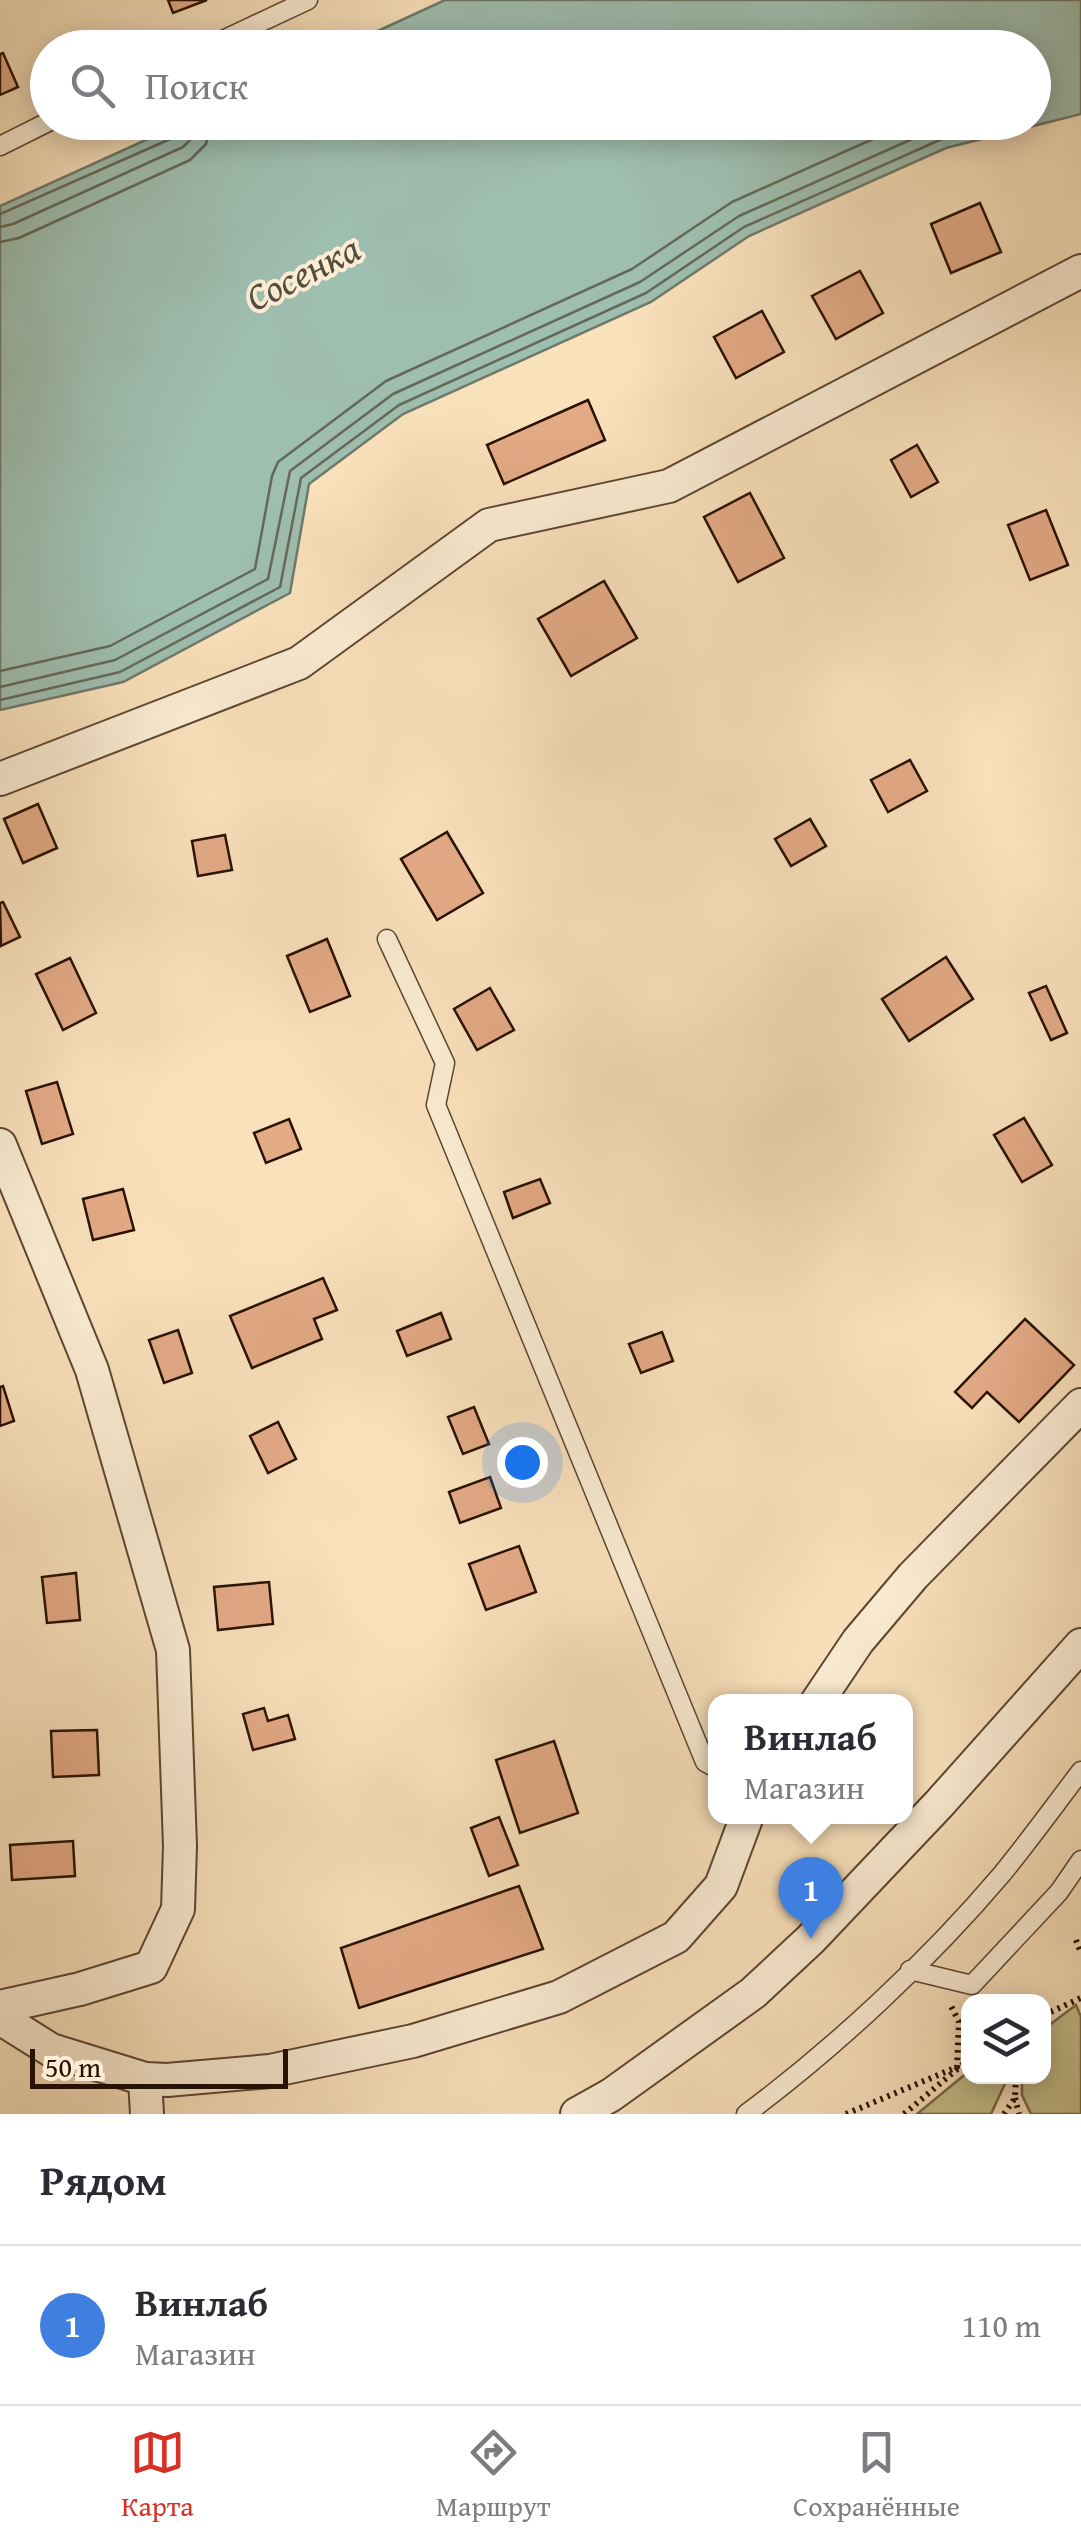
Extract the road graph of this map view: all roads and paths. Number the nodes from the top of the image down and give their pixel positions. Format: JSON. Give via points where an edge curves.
{"nodes":[{"id":1,"x":308,"y":0,"type":"edge"},
{"id":2,"x":244,"y":30,"type":"edge"},
{"id":3,"x":30,"y":131,"type":"edge"},
{"id":4,"x":0,"y":146,"type":"edge"},
{"id":5,"x":1081,"y":271,"type":"edge"},
{"id":6,"x":0,"y":779,"type":"edge"},
{"id":7,"x":387,"y":939,"type":"dead end"},
{"id":8,"x":0,"y":1145,"type":"edge"},
{"id":9,"x":1081,"y":1405,"type":"edge"},
{"id":10,"x":1081,"y":1645,"type":"edge"},
{"id":11,"x":822,"y":1694,"type":"edge"},
{"id":12,"x":708,"y":1764,"type":"edge"},
{"id":13,"x":1081,"y":1771,"type":"edge"},
{"id":14,"x":744,"y":1824,"type":"edge"},
{"id":15,"x":1081,"y":1860,"type":"edge"},
{"id":16,"x":1076,"y":1940,"type":"dead end"},
{"id":17,"x":1081,"y":1953,"type":"edge"},
{"id":18,"x":910,"y":1970,"type":"junction"},
{"id":19,"x":1081,"y":1998,"type":"edge"},
{"id":20,"x":944,"y":2001,"type":"dead end"},
{"id":21,"x":0,"y":2007,"type":"edge"},
{"id":22,"x":1051,"y":2012,"type":"edge"},
{"id":23,"x":0,"y":2018,"type":"edge"},
{"id":24,"x":961,"y":2065,"type":"edge"},
{"id":25,"x":958,"y":2067,"type":"junction"},
{"id":26,"x":145,"y":2079,"type":"junction"},
{"id":27,"x":1016,"y":2084,"type":"edge"},
{"id":28,"x":1015,"y":2098,"type":"junction"},
{"id":29,"x":147,"y":2114,"type":"edge"},
{"id":30,"x":577,"y":2114,"type":"edge"},
{"id":31,"x":746,"y":2114,"type":"edge"},
{"id":32,"x":846,"y":2114,"type":"edge"},
{"id":33,"x":904,"y":2114,"type":"edge"},
{"id":34,"x":1004,"y":2114,"type":"edge"},
{"id":35,"x":1018,"y":2114,"type":"edge"}],
"edges":[{"from":1,"to":2,"type":"lane"},
{"from":3,"to":4,"type":"lane"},
{"from":5,"to":6,"type":"street","via":[[669,486],[489,525],[299,663]]},
{"from":7,"to":12,"type":"lane","via":[[444,1063],[436,1105]]},
{"from":8,"to":21,"type":"street","via":[[92,1370],[173,1650],[180,1846],[178,1909],[151,1967]]},
{"from":9,"to":11,"type":"street","via":[[914,1576]]},
{"from":10,"to":30,"type":"street","via":[[811,1939],[752,1993]]},
{"from":13,"to":18,"type":"lane","via":[[1001,1875]]},
{"from":14,"to":26,"type":"street","via":[[721,1886],[676,1937],[558,1997],[413,2041],[270,2071]]},
{"from":15,"to":18,"type":"lane","via":[[972,1985]]},
{"from":16,"to":17,"type":"path"},
{"from":18,"to":31,"type":"lane","via":[[802,2072]]},
{"from":19,"to":22,"type":"path"},
{"from":20,"to":25,"type":"path","via":[[959,2022]]},
{"from":23,"to":26,"type":"street","via":[[51,2050]]},
{"from":24,"to":25,"type":"path"},
{"from":25,"to":32,"type":"path"},
{"from":25,"to":33,"type":"path"},
{"from":26,"to":29,"type":"street"},
{"from":27,"to":28,"type":"path"},
{"from":28,"to":34,"type":"path"},
{"from":28,"to":35,"type":"path"}]}
